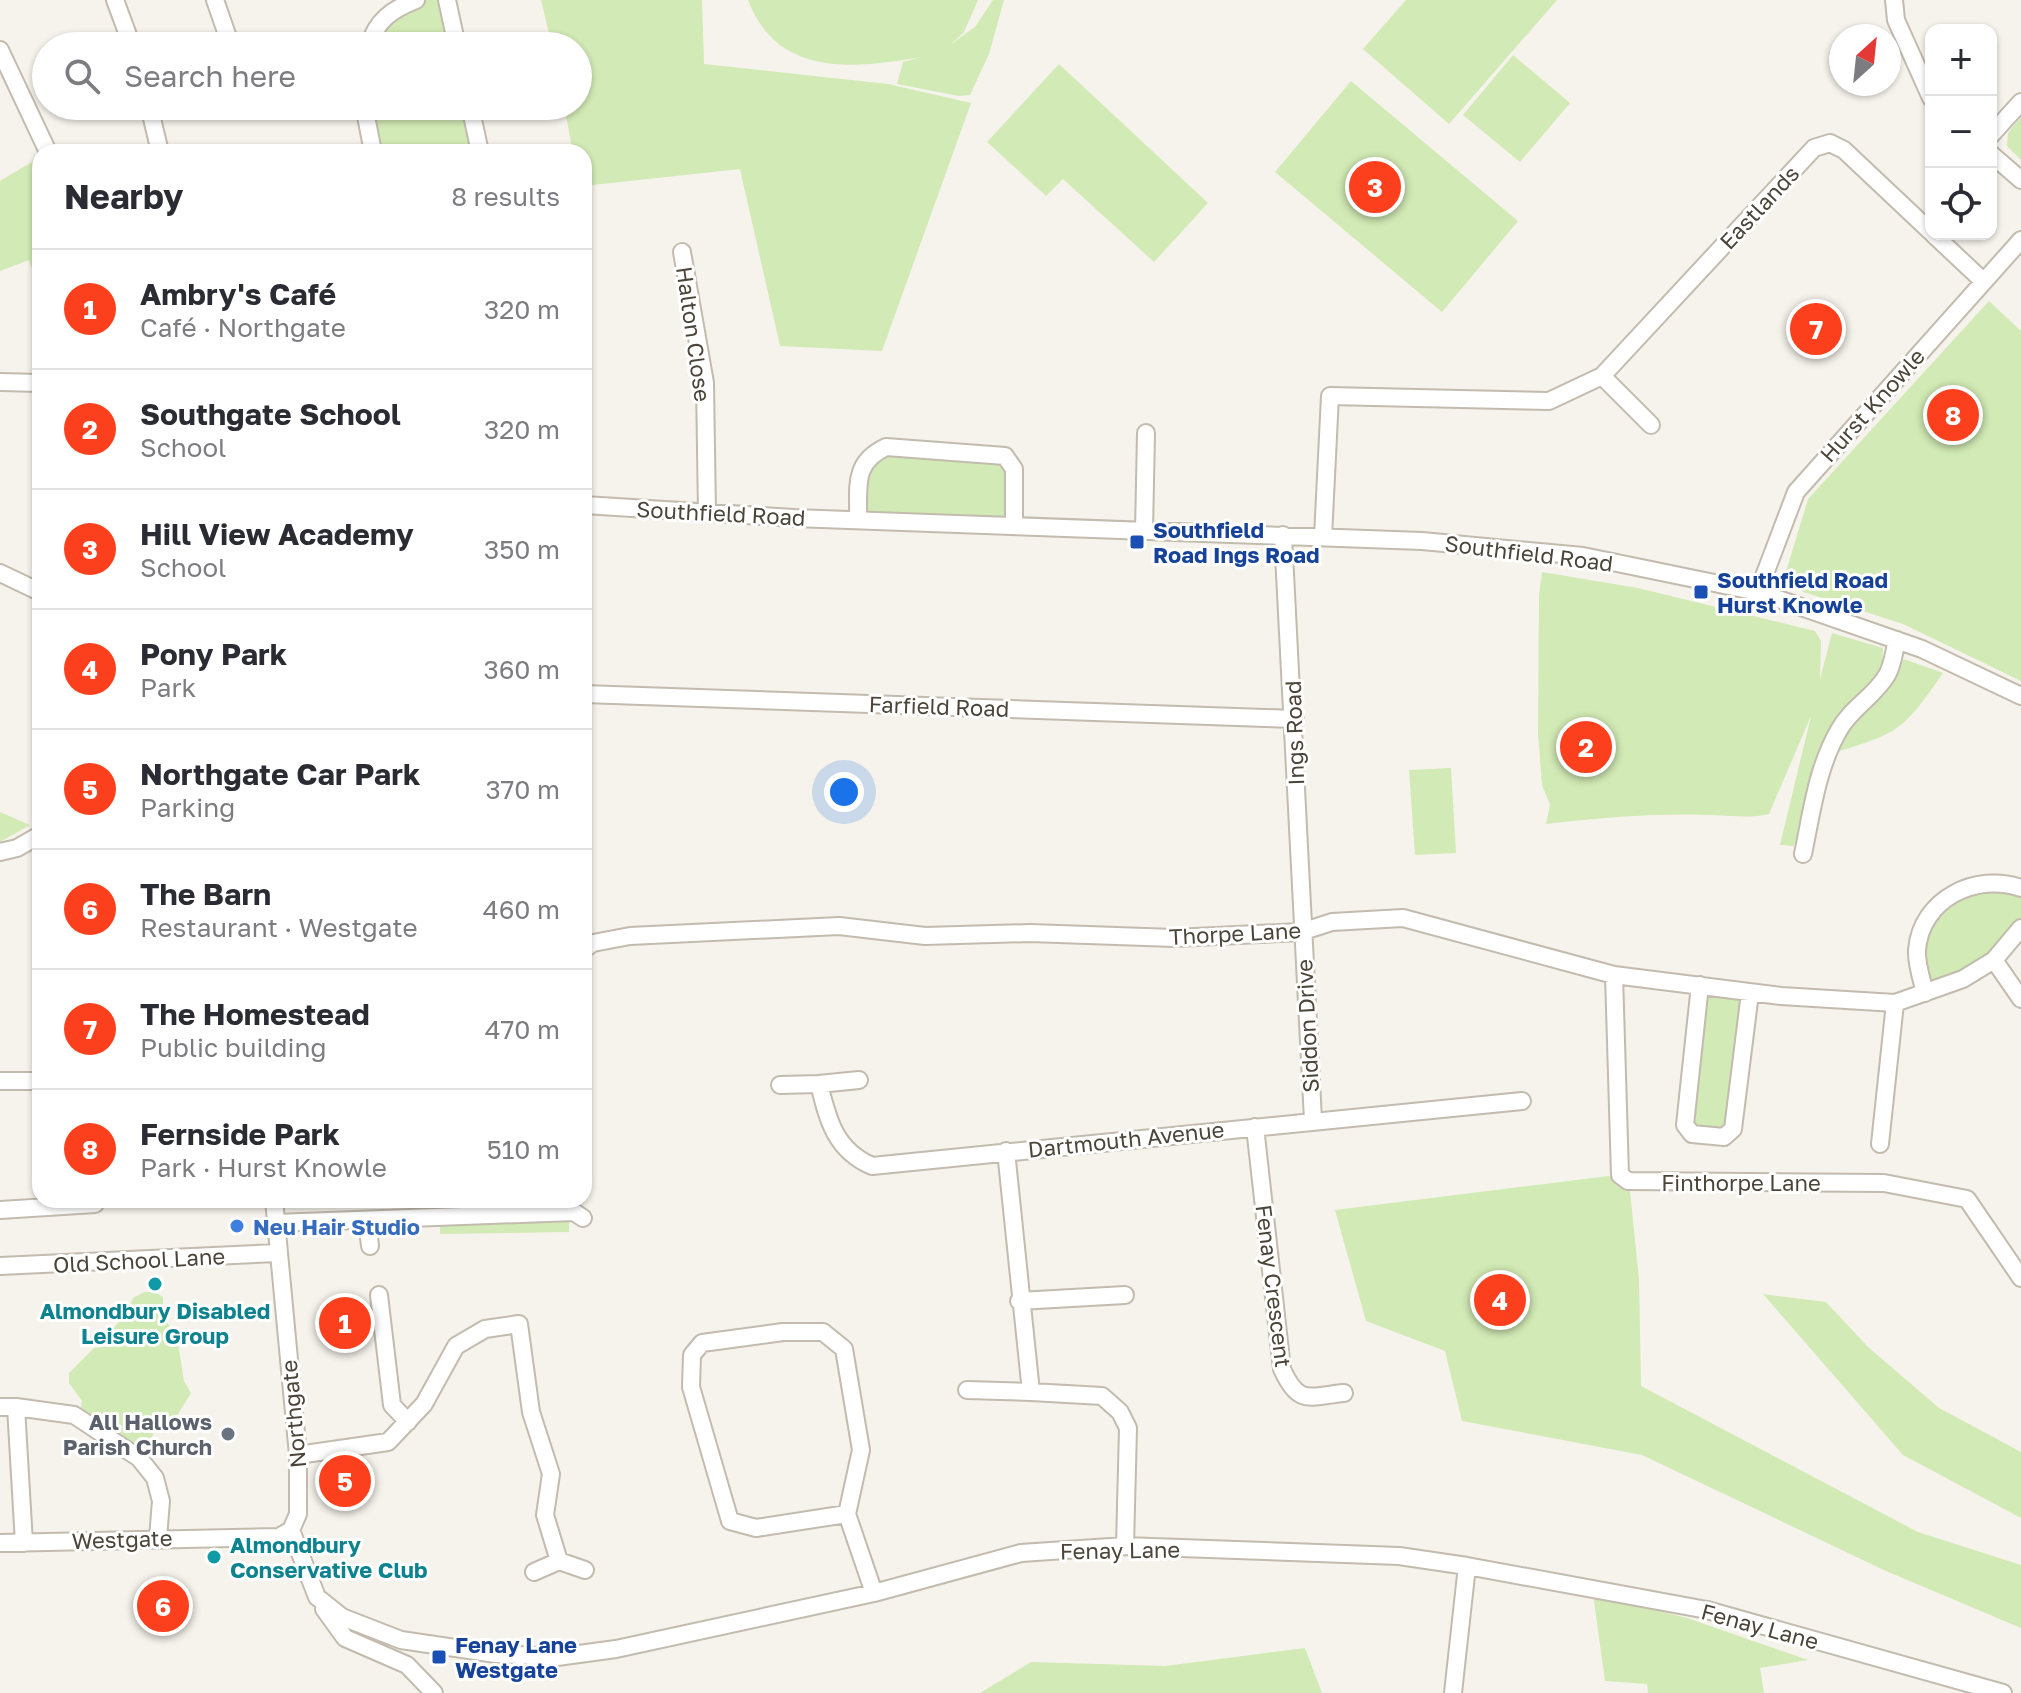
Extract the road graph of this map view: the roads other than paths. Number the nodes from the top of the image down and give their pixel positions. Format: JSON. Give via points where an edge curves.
{"nodes":[{"id":1,"x":115,"y":0,"type":"edge"},
{"id":2,"x":215,"y":0,"type":"edge"},
{"id":3,"x":416,"y":0,"type":"edge"},
{"id":4,"x":447,"y":0,"type":"edge"},
{"id":5,"x":1894,"y":0,"type":"edge"},
{"id":6,"x":127,"y":32,"type":"edge"},
{"id":7,"x":226,"y":32,"type":"edge"},
{"id":8,"x":373,"y":32,"type":"edge"},
{"id":9,"x":454,"y":32,"type":"edge"},
{"id":10,"x":0,"y":50,"type":"edge"},
{"id":11,"x":6,"y":80,"type":"edge"},
{"id":12,"x":1930,"y":96,"type":"edge"},
{"id":13,"x":2021,"y":102,"type":"edge"},
{"id":14,"x":152,"y":120,"type":"edge"},
{"id":15,"x":367,"y":120,"type":"edge"},
{"id":16,"x":473,"y":120,"type":"edge"},
{"id":17,"x":1997,"y":128,"type":"edge"},
{"id":18,"x":43,"y":144,"type":"edge"},
{"id":19,"x":158,"y":144,"type":"edge"},
{"id":20,"x":371,"y":144,"type":"edge"},
{"id":21,"x":478,"y":144,"type":"edge"},
{"id":22,"x":1997,"y":159,"type":"edge"},
{"id":23,"x":2021,"y":180,"type":"edge"},
{"id":24,"x":1925,"y":226,"type":"edge"},
{"id":25,"x":1939,"y":240,"type":"edge"},
{"id":26,"x":2021,"y":240,"type":"edge"},
{"id":27,"x":682,"y":252,"type":"dead end"},
{"id":28,"x":1983,"y":281,"type":"junction"},
{"id":29,"x":1602,"y":376,"type":"junction"},
{"id":30,"x":0,"y":382,"type":"edge"},
{"id":31,"x":32,"y":383,"type":"edge"},
{"id":32,"x":1651,"y":425,"type":"dead end"},
{"id":33,"x":1146,"y":433,"type":"dead end"},
{"id":34,"x":592,"y":506,"type":"edge"},
{"id":35,"x":707,"y":513,"type":"junction"},
{"id":36,"x":858,"y":519,"type":"junction"},
{"id":37,"x":1014,"y":526,"type":"junction"},
{"id":38,"x":1144,"y":531,"type":"junction"},
{"id":39,"x":1283,"y":535,"type":"junction"},
{"id":40,"x":1323,"y":537,"type":"junction"},
{"id":41,"x":0,"y":573,"type":"edge"},
{"id":42,"x":32,"y":588,"type":"edge"},
{"id":43,"x":1758,"y":592,"type":"junction"},
{"id":44,"x":1897,"y":640,"type":"junction"},
{"id":45,"x":592,"y":694,"type":"edge"},
{"id":46,"x":2021,"y":696,"type":"edge"},
{"id":47,"x":1295,"y":719,"type":"junction"},
{"id":48,"x":32,"y":840,"type":"edge"},
{"id":49,"x":0,"y":852,"type":"edge"},
{"id":50,"x":1803,"y":854,"type":"dead end"},
{"id":51,"x":2021,"y":888,"type":"edge"},
{"id":52,"x":2021,"y":928,"type":"edge"},
{"id":53,"x":1301,"y":932,"type":"junction"},
{"id":54,"x":592,"y":944,"type":"edge"},
{"id":55,"x":1994,"y":960,"type":"junction"},
{"id":56,"x":1614,"y":975,"type":"junction"},
{"id":57,"x":1700,"y":985,"type":"junction"},
{"id":58,"x":1750,"y":993,"type":"junction"},
{"id":59,"x":1925,"y":993,"type":"junction"},
{"id":60,"x":2021,"y":999,"type":"edge"},
{"id":61,"x":1895,"y":1003,"type":"junction"},
{"id":62,"x":859,"y":1080,"type":"dead end"},
{"id":63,"x":0,"y":1081,"type":"edge"},
{"id":64,"x":32,"y":1081,"type":"edge"},
{"id":65,"x":819,"y":1084,"type":"junction"},
{"id":66,"x":780,"y":1085,"type":"dead end"},
{"id":67,"x":1522,"y":1101,"type":"dead end"},
{"id":68,"x":1313,"y":1120,"type":"junction"},
{"id":69,"x":1255,"y":1127,"type":"junction"},
{"id":70,"x":1880,"y":1144,"type":"dead end"},
{"id":71,"x":1006,"y":1151,"type":"junction"},
{"id":72,"x":32,"y":1208,"type":"edge"},
{"id":73,"x":274,"y":1208,"type":"edge"},
{"id":74,"x":0,"y":1210,"type":"edge"},
{"id":75,"x":583,"y":1218,"type":"dead end"},
{"id":76,"x":367,"y":1220,"type":"junction"},
{"id":77,"x":275,"y":1223,"type":"junction"},
{"id":78,"x":370,"y":1246,"type":"dead end"},
{"id":79,"x":277,"y":1253,"type":"junction"},
{"id":80,"x":0,"y":1266,"type":"edge"},
{"id":81,"x":2021,"y":1278,"type":"edge"},
{"id":82,"x":379,"y":1295,"type":"dead end"},
{"id":83,"x":1125,"y":1295,"type":"dead end"},
{"id":84,"x":1019,"y":1301,"type":"junction"},
{"id":85,"x":967,"y":1390,"type":"dead end"},
{"id":86,"x":1031,"y":1392,"type":"junction"},
{"id":87,"x":1344,"y":1393,"type":"dead end"},
{"id":88,"x":8,"y":1407,"type":"edge"},
{"id":89,"x":408,"y":1422,"type":"junction"},
{"id":90,"x":298,"y":1455,"type":"junction"},
{"id":91,"x":847,"y":1514,"type":"junction"},
{"id":92,"x":291,"y":1530,"type":"junction"},
{"id":93,"x":158,"y":1538,"type":"junction"},
{"id":94,"x":0,"y":1543,"type":"edge"},
{"id":95,"x":24,"y":1543,"type":"junction"},
{"id":96,"x":1125,"y":1546,"type":"junction"},
{"id":97,"x":559,"y":1561,"type":"junction"},
{"id":98,"x":1467,"y":1566,"type":"junction"},
{"id":99,"x":585,"y":1570,"type":"dead end"},
{"id":100,"x":534,"y":1572,"type":"dead end"},
{"id":101,"x":874,"y":1593,"type":"junction"},
{"id":102,"x":317,"y":1597,"type":"junction"},
{"id":103,"x":434,"y":1693,"type":"edge"},
{"id":104,"x":1453,"y":1693,"type":"edge"},
{"id":105,"x":2003,"y":1693,"type":"edge"}],
"edges":[{"from":1,"to":6,"type":"street"},
{"from":2,"to":7,"type":"street"},
{"from":3,"to":8,"type":"street","via":[[393,9]]},
{"from":4,"to":9,"type":"street"},
{"from":5,"to":12,"type":"street","via":[[1896,20]]},
{"from":10,"to":11,"type":"street"},
{"from":11,"to":18,"type":"street"},
{"from":13,"to":17,"type":"street"},
{"from":14,"to":19,"type":"street"},
{"from":15,"to":20,"type":"street"},
{"from":16,"to":21,"type":"street"},
{"from":22,"to":23,"type":"street"},
{"from":24,"to":29,"type":"street","name":"Eastlands","via":[[1844,150],[1830,143],[1814,148]]},
{"from":25,"to":28,"type":"street","name":"Eastlands"},
{"from":26,"to":28,"type":"street","name":"Hurst Knowle"},
{"from":27,"to":35,"type":"street","name":"Halton Close","via":[[705,383]]},
{"from":28,"to":43,"type":"street","name":"Hurst Knowle","via":[[1796,492]]},
{"from":29,"to":32,"type":"street"},
{"from":29,"to":40,"type":"street","name":"Eastlands","via":[[1549,401],[1330,396]]},
{"from":30,"to":31,"type":"street"},
{"from":33,"to":38,"type":"street"},
{"from":34,"to":35,"type":"street","name":"Southfield Road"},
{"from":35,"to":36,"type":"street","name":"Southfield Road"},
{"from":36,"to":37,"type":"street","name":"Southfield Road"},
{"from":36,"to":37,"type":"street","via":[[860,470],[870,455],[886,447],[1005,456],[1014,469]]},
{"from":37,"to":38,"type":"street","name":"Southfield Road"},
{"from":38,"to":39,"type":"street","name":"Southfield Road"},
{"from":39,"to":40,"type":"street","name":"Southfield Road"},
{"from":39,"to":47,"type":"street","name":"Ings Road"},
{"from":40,"to":43,"type":"street","name":"Southfield Road","via":[[1583,556]]},
{"from":41,"to":42,"type":"street"},
{"from":43,"to":44,"type":"street","name":"Southfield Road"},
{"from":44,"to":46,"type":"street","name":"Southfield Road"},
{"from":44,"to":50,"type":"street","via":[[1889,673],[1855,708],[1827,754]]},
{"from":45,"to":47,"type":"street","name":"Farfield Road"},
{"from":47,"to":53,"type":"street","name":"Ings Road"},
{"from":48,"to":49,"type":"street"},
{"from":51,"to":59,"type":"street","via":[[1977,884],[1940,902],[1919,935],[1916,953]]},
{"from":52,"to":55,"type":"street","name":"Thorpe Lane"},
{"from":53,"to":54,"type":"street","name":"Thorpe Lane","via":[[1174,938],[925,936],[839,926],[630,936]]},
{"from":53,"to":56,"type":"street","name":"Thorpe Lane","via":[[1332,922],[1403,918]]},
{"from":53,"to":68,"type":"street","name":"Siddon Drive"},
{"from":55,"to":59,"type":"street","name":"Thorpe Lane"},
{"from":55,"to":60,"type":"street"},
{"from":56,"to":57,"type":"street","name":"Thorpe Lane"},
{"from":56,"to":81,"type":"street","name":"Finthorpe Lane","via":[[1620,1175],[1628,1181],[1884,1183],[1967,1199]]},
{"from":57,"to":58,"type":"street","name":"Thorpe Lane"},
{"from":57,"to":58,"type":"street","via":[[1685,1125],[1692,1134],[1724,1137],[1733,1129]]},
{"from":58,"to":61,"type":"street","name":"Thorpe Lane"},
{"from":59,"to":61,"type":"street","name":"Thorpe Lane"},
{"from":61,"to":70,"type":"street"},
{"from":62,"to":65,"type":"street"},
{"from":63,"to":64,"type":"street"},
{"from":65,"to":66,"type":"street"},
{"from":65,"to":71,"type":"street","name":"Dartmouth Avenue","via":[[835,1137],[856,1159],[872,1166]]},
{"from":67,"to":68,"type":"street","name":"Dartmouth Avenue"},
{"from":68,"to":69,"type":"street","name":"Dartmouth Avenue"},
{"from":69,"to":71,"type":"street","name":"Dartmouth Avenue"},
{"from":69,"to":87,"type":"street","name":"Fenay Crescent","via":[[1282,1369],[1296,1393],[1305,1397]]},
{"from":71,"to":84,"type":"street"},
{"from":72,"to":74,"type":"street"},
{"from":73,"to":77,"type":"street","name":"Northgate"},
{"from":75,"to":76,"type":"street","via":[[574,1212]]},
{"from":76,"to":77,"type":"street"},
{"from":76,"to":78,"type":"street"},
{"from":77,"to":79,"type":"street","name":"Northgate"},
{"from":79,"to":80,"type":"street","name":"Old School Lane"},
{"from":79,"to":90,"type":"street","name":"Northgate"},
{"from":82,"to":89,"type":"street","via":[[392,1405]]},
{"from":83,"to":84,"type":"street"},
{"from":84,"to":86,"type":"street"},
{"from":85,"to":86,"type":"street"},
{"from":86,"to":96,"type":"street","via":[[1102,1396],[1120,1412],[1128,1428]]},
{"from":88,"to":93,"type":"street","via":[[74,1415],[139,1458],[155,1478],[161,1501]]},
{"from":88,"to":95,"type":"street"},
{"from":89,"to":90,"type":"street","via":[[388,1442]]},
{"from":89,"to":97,"type":"street","via":[[456,1346],[485,1329],[519,1324],[531,1412],[551,1474],[545,1515]]},
{"from":90,"to":92,"type":"street","name":"Northgate","via":[[298,1514]]},
{"from":91,"to":91,"type":"street","via":[[861,1450],[844,1349],[823,1332],[702,1343],[692,1355],[691,1387],[730,1521],[756,1528]]},
{"from":91,"to":101,"type":"street"},
{"from":92,"to":93,"type":"street","name":"Westgate","via":[[279,1537]]},
{"from":92,"to":102,"type":"street"},
{"from":93,"to":95,"type":"street","name":"Westgate"},
{"from":94,"to":95,"type":"street","name":"Westgate"},
{"from":96,"to":98,"type":"street","name":"Fenay Lane","via":[[1399,1556]]},
{"from":96,"to":101,"type":"street","name":"Fenay Lane","via":[[1021,1553]]},
{"from":97,"to":99,"type":"street"},
{"from":97,"to":100,"type":"street"},
{"from":98,"to":104,"type":"street"},
{"from":98,"to":105,"type":"street","name":"Fenay Lane","via":[[1707,1610]]},
{"from":101,"to":102,"type":"street","name":"Fenay Lane","via":[[557,1657],[401,1640],[342,1617]]},
{"from":102,"to":103,"type":"street","via":[[345,1638],[407,1665]]}]}
